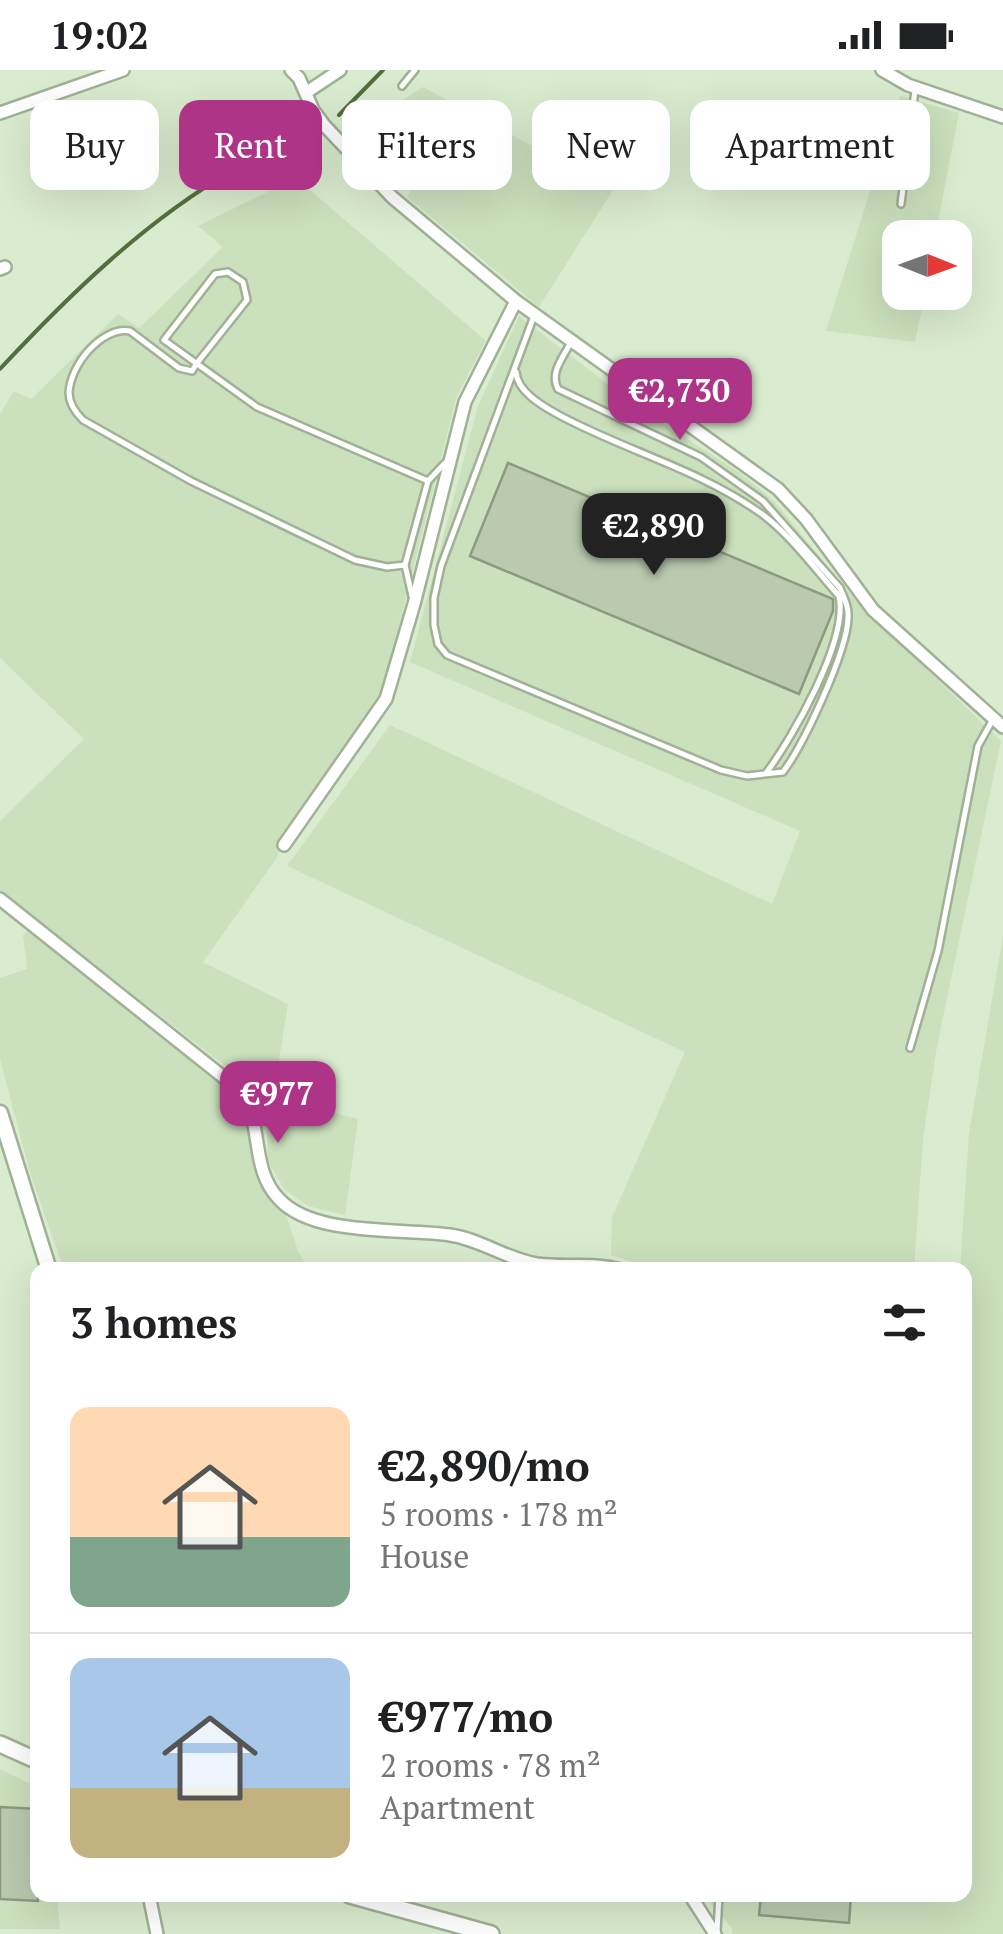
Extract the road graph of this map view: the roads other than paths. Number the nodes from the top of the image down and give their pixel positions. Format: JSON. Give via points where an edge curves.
{"nodes":[{"id":1,"x":123,"y":70,"type":"edge"},
{"id":2,"x":291,"y":70,"type":"edge"},
{"id":3,"x":340,"y":70,"type":"edge"},
{"id":4,"x":414,"y":70,"type":"edge"},
{"id":5,"x":882,"y":70,"type":"edge"},
{"id":6,"x":402,"y":86,"type":"dead end"},
{"id":7,"x":915,"y":87,"type":"junction"},
{"id":8,"x":307,"y":92,"type":"junction"},
{"id":9,"x":0,"y":114,"type":"edge"},
{"id":10,"x":1003,"y":117,"type":"edge"},
{"id":11,"x":901,"y":204,"type":"dead end"},
{"id":12,"x":516,"y":301,"type":"junction"},
{"id":13,"x":535,"y":315,"type":"junction"},
{"id":14,"x":572,"y":342,"type":"junction"},
{"id":15,"x":197,"y":363,"type":"junction"},
{"id":16,"x":515,"y":368,"type":"junction"},
{"id":17,"x":450,"y":457,"type":"junction"},
{"id":18,"x":428,"y":482,"type":"junction"},
{"id":19,"x":404,"y":566,"type":"junction"},
{"id":20,"x":414,"y":604,"type":"junction"},
{"id":21,"x":998,"y":723,"type":"edge"},
{"id":22,"x":765,"y":774,"type":"junction"},
{"id":23,"x":284,"y":845,"type":"dead end"},
{"id":24,"x":0,"y":898,"type":"edge"},
{"id":25,"x":910,"y":1048,"type":"dead end"},
{"id":26,"x":0,"y":1113,"type":"edge"},
{"id":27,"x":46,"y":1262,"type":"edge"},
{"id":28,"x":525,"y":1262,"type":"edge"},
{"id":29,"x":0,"y":1744,"type":"edge"},
{"id":30,"x":30,"y":1758,"type":"edge"},
{"id":31,"x":150,"y":1902,"type":"edge"},
{"id":32,"x":375,"y":1902,"type":"edge"},
{"id":33,"x":695,"y":1902,"type":"edge"},
{"id":34,"x":718,"y":1902,"type":"edge"},
{"id":35,"x":157,"y":1934,"type":"edge"},
{"id":36,"x":491,"y":1934,"type":"edge"},
{"id":37,"x":716,"y":1934,"type":"edge"}],
"edges":[{"from":1,"to":9,"type":"street"},
{"from":2,"to":8,"type":"street"},
{"from":3,"to":8,"type":"street"},
{"from":4,"to":6,"type":"lane"},
{"from":5,"to":7,"type":"street"},
{"from":7,"to":10,"type":"street"},
{"from":7,"to":11,"type":"lane"},
{"from":8,"to":12,"type":"street","via":[[313,110],[355,161]]},
{"from":12,"to":13,"type":"street"},
{"from":12,"to":17,"type":"street","via":[[465,402]]},
{"from":13,"to":14,"type":"street"},
{"from":13,"to":16,"type":"lane"},
{"from":14,"to":21,"type":"street","via":[[778,488],[873,610]]},
{"from":14,"to":22,"type":"lane","via":[[556,370],[558,388],[701,458],[764,501],[840,588],[846,637],[793,759],[783,772]]},
{"from":15,"to":15,"type":"lane","via":[[247,300],[234,274],[215,274],[164,340]]},
{"from":15,"to":18,"type":"lane","via":[[257,407]]},
{"from":15,"to":19,"type":"lane","via":[[192,371],[180,368],[130,331],[110,332],[75,372],[68,395],[82,420],[192,481],[355,560]]},
{"from":16,"to":22,"type":"lane","via":[[524,391],[556,414],[722,488],[764,516],[839,596],[839,624],[796,732]]},
{"from":16,"to":22,"type":"lane","via":[[441,566],[434,598],[438,644],[447,655],[721,770]]},
{"from":17,"to":18,"type":"lane"},
{"from":17,"to":20,"type":"street"},
{"from":18,"to":19,"type":"lane"},
{"from":19,"to":20,"type":"lane"},
{"from":20,"to":23,"type":"street","via":[[386,700]]},
{"from":21,"to":25,"type":"lane","via":[[978,746],[938,951]]},
{"from":24,"to":28,"type":"street","via":[[242,1092],[251,1105],[267,1180],[292,1210],[326,1222],[453,1235]]},
{"from":26,"to":27,"type":"street"},
{"from":29,"to":30,"type":"main road"},
{"from":31,"to":35,"type":"street"},
{"from":32,"to":36,"type":"main road"},
{"from":33,"to":37,"type":"street"},
{"from":34,"to":37,"type":"lane"}]}
